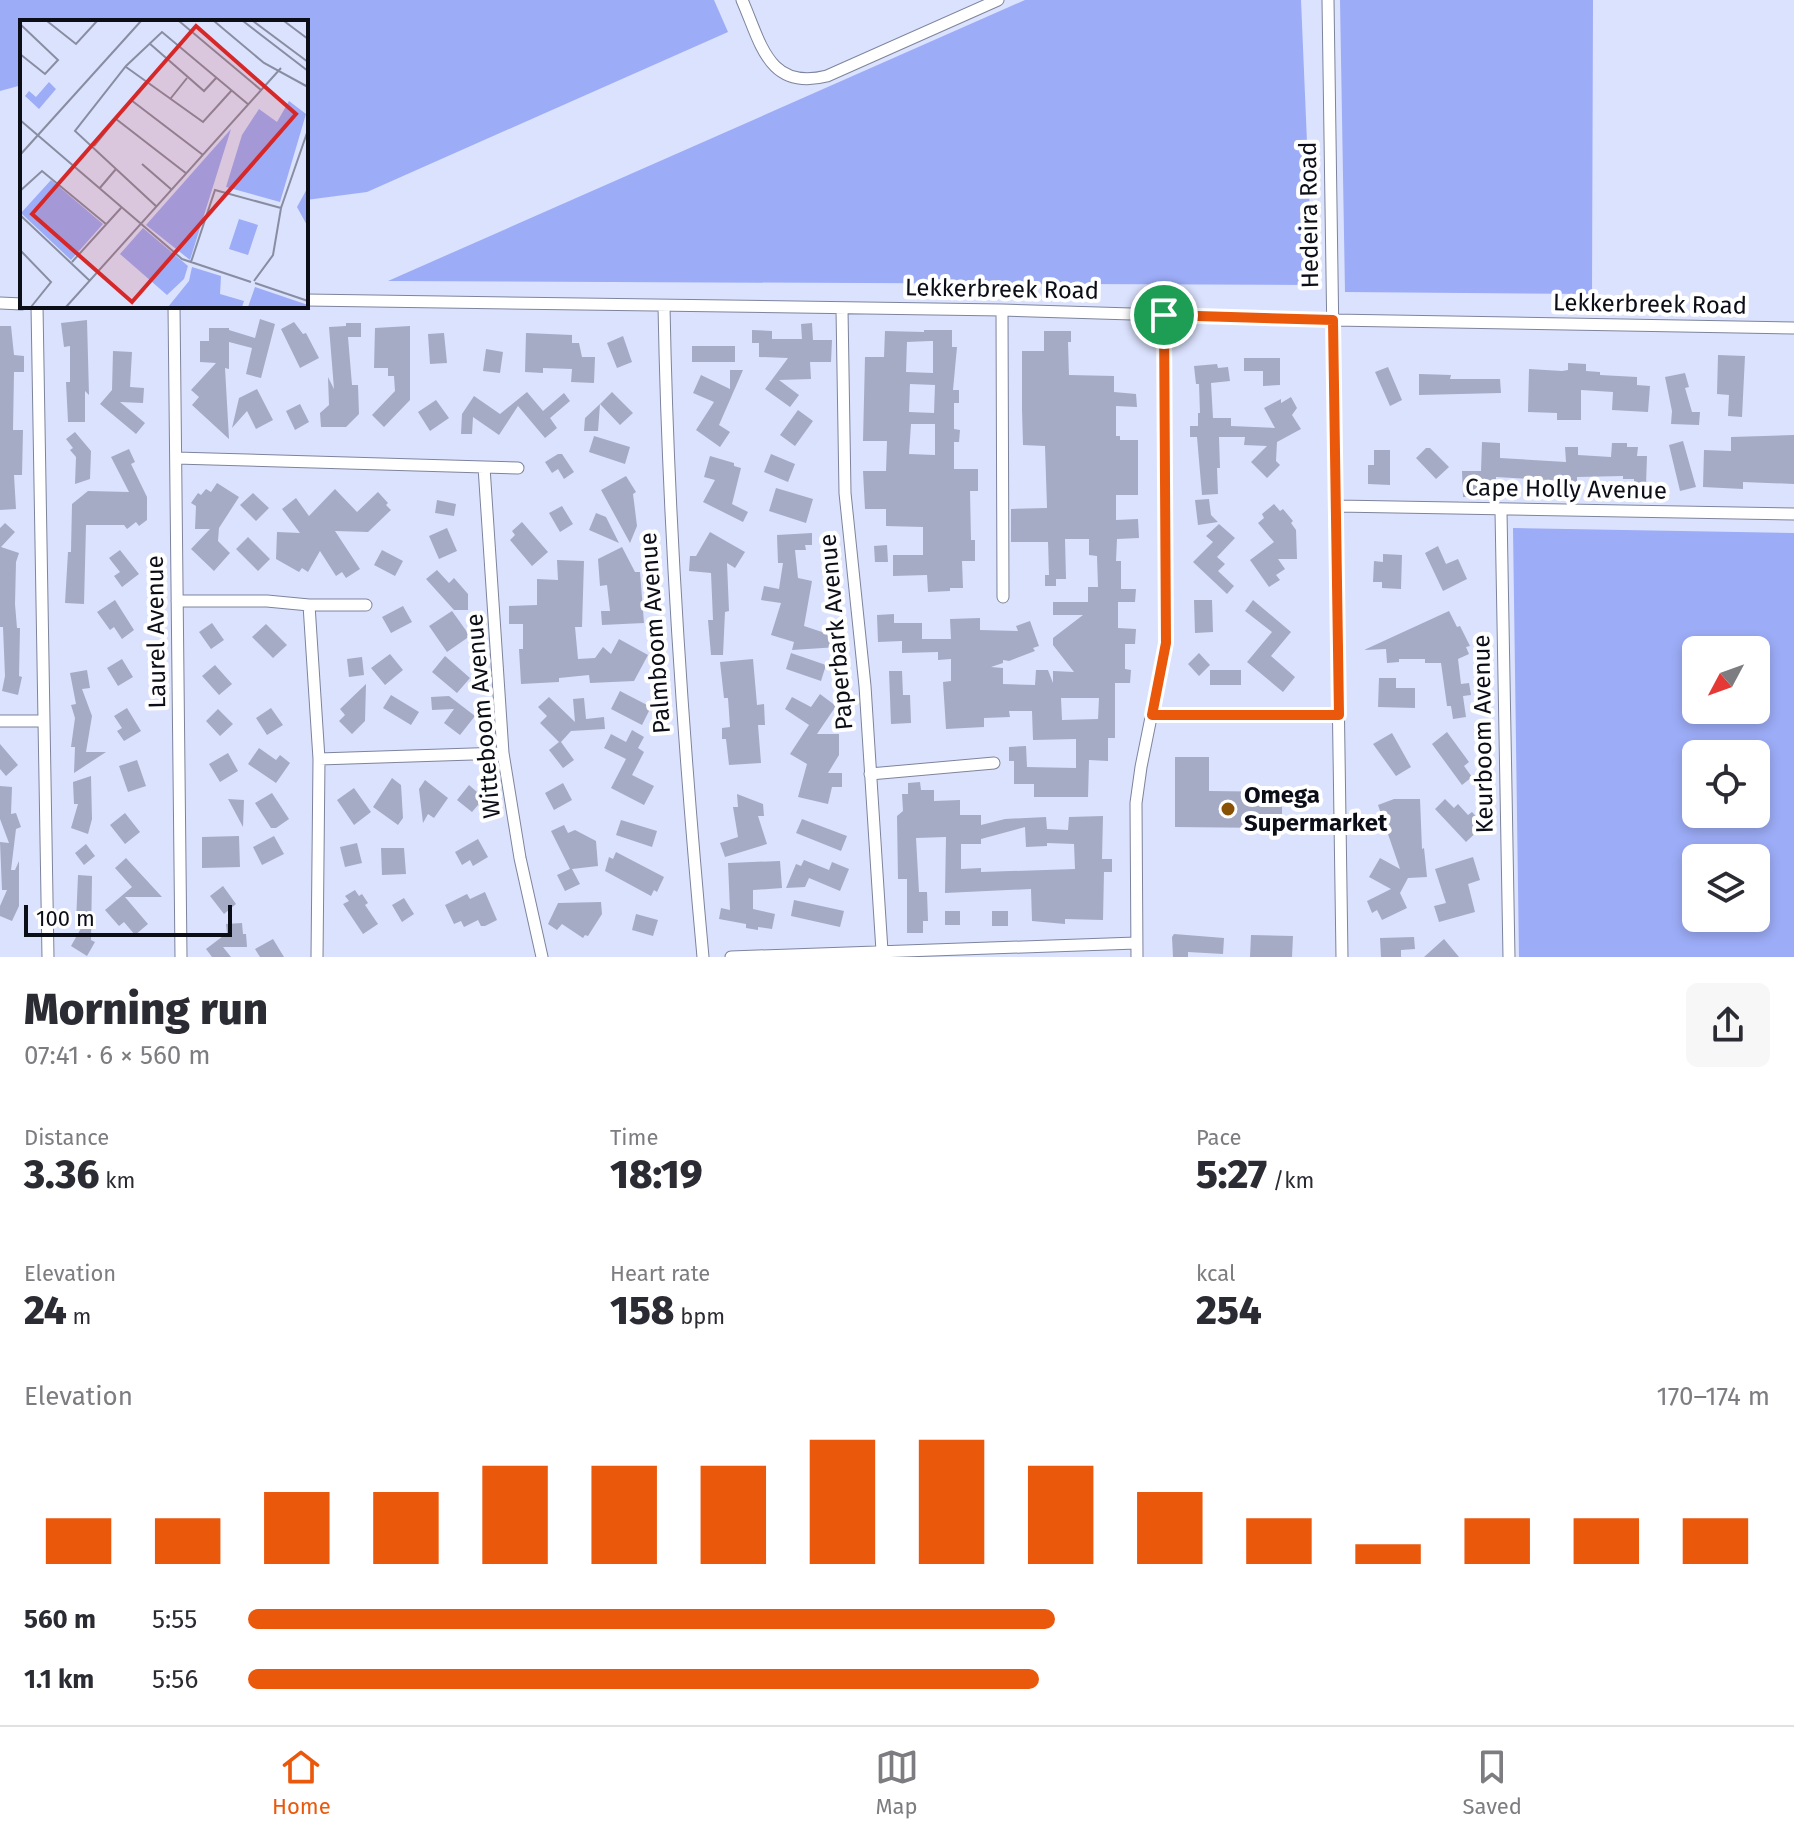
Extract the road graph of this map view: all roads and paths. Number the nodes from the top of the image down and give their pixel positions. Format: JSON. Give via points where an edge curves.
{"nodes":[{"id":1,"x":742,"y":0,"type":"edge"},
{"id":2,"x":998,"y":0,"type":"edge"},
{"id":3,"x":1328,"y":0,"type":"edge"},
{"id":4,"x":308,"y":300,"type":"edge"},
{"id":5,"x":0,"y":303,"type":"edge"},
{"id":6,"x":20,"y":304,"type":"edge"},
{"id":7,"x":664,"y":306,"type":"junction"},
{"id":8,"x":37,"y":308,"type":"edge"},
{"id":9,"x":174,"y":308,"type":"edge"},
{"id":10,"x":842,"y":309,"type":"junction"},
{"id":11,"x":1002,"y":310,"type":"junction"},
{"id":12,"x":1164,"y":315,"type":"junction"},
{"id":13,"x":1333,"y":320,"type":"junction"},
{"id":14,"x":1794,"y":328,"type":"edge"},
{"id":15,"x":176,"y":458,"type":"junction"},
{"id":16,"x":484,"y":467,"type":"junction"},
{"id":17,"x":518,"y":468,"type":"dead end"},
{"id":18,"x":1337,"y":506,"type":"junction"},
{"id":19,"x":1501,"y":511,"type":"junction"},
{"id":20,"x":1794,"y":514,"type":"edge"},
{"id":21,"x":1003,"y":597,"type":"dead end"},
{"id":22,"x":177,"y":601,"type":"junction"},
{"id":23,"x":309,"y":605,"type":"junction"},
{"id":24,"x":366,"y":605,"type":"dead end"},
{"id":25,"x":1152,"y":715,"type":"junction"},
{"id":26,"x":1339,"y":715,"type":"junction"},
{"id":27,"x":0,"y":721,"type":"edge"},
{"id":28,"x":44,"y":721,"type":"junction"},
{"id":29,"x":503,"y":753,"type":"junction"},
{"id":30,"x":319,"y":759,"type":"junction"},
{"id":31,"x":994,"y":763,"type":"dead end"},
{"id":32,"x":870,"y":774,"type":"junction"},
{"id":33,"x":1136,"y":943,"type":"junction"},
{"id":34,"x":882,"y":951,"type":"junction"},
{"id":35,"x":48,"y":957,"type":"edge"},
{"id":36,"x":181,"y":957,"type":"edge"},
{"id":37,"x":317,"y":957,"type":"edge"},
{"id":38,"x":542,"y":957,"type":"edge"},
{"id":39,"x":703,"y":957,"type":"edge"},
{"id":40,"x":731,"y":957,"type":"edge"},
{"id":41,"x":1137,"y":957,"type":"edge"},
{"id":42,"x":1342,"y":957,"type":"edge"},
{"id":43,"x":1509,"y":957,"type":"edge"}],
"edges":[{"from":1,"to":2,"type":"street","via":[[778,70],[808,81]]},
{"from":3,"to":13,"type":"street","name":"Hedeira Road"},
{"from":4,"to":7,"type":"street","name":"Lekkerbreek Road"},
{"from":5,"to":6,"type":"street"},
{"from":7,"to":10,"type":"street","name":"Lekkerbreek Road"},
{"from":7,"to":39,"type":"street","name":"Palmboom Avenue","via":[[672,565]]},
{"from":8,"to":28,"type":"street"},
{"from":9,"to":15,"type":"street","name":"Laurel Avenue"},
{"from":10,"to":11,"type":"street","name":"Lekkerbreek Road"},
{"from":10,"to":32,"type":"street","name":"Paperbark Avenue","via":[[842,452]]},
{"from":11,"to":12,"type":"street","name":"Lekkerbreek Road"},
{"from":11,"to":21,"type":"street"},
{"from":12,"to":13,"type":"street","name":"Lekkerbreek Road"},
{"from":12,"to":25,"type":"street","via":[[1166,643]]},
{"from":13,"to":14,"type":"street","name":"Lekkerbreek Road"},
{"from":13,"to":18,"type":"street","name":"Hedeira Road"},
{"from":15,"to":16,"type":"street"},
{"from":15,"to":22,"type":"street","name":"Laurel Avenue"},
{"from":16,"to":17,"type":"street"},
{"from":16,"to":29,"type":"street","name":"Witteboom Avenue"},
{"from":18,"to":19,"type":"street","name":"Cape Holly Avenue"},
{"from":18,"to":26,"type":"street","name":"Hedeira Road"},
{"from":19,"to":20,"type":"street","name":"Cape Holly Avenue"},
{"from":19,"to":43,"type":"street","name":"Keurboom Avenue"},
{"from":22,"to":23,"type":"street"},
{"from":22,"to":36,"type":"street","name":"Laurel Avenue"},
{"from":23,"to":24,"type":"street"},
{"from":23,"to":30,"type":"street"},
{"from":25,"to":26,"type":"street"},
{"from":25,"to":33,"type":"street","via":[[1136,803]]},
{"from":26,"to":42,"type":"street","name":"Hedeira Road"},
{"from":27,"to":28,"type":"street"},
{"from":28,"to":35,"type":"street"},
{"from":29,"to":30,"type":"street"},
{"from":29,"to":38,"type":"street","name":"Witteboom Avenue"},
{"from":30,"to":37,"type":"street"},
{"from":31,"to":32,"type":"street"},
{"from":32,"to":34,"type":"street","name":"Paperbark Avenue"},
{"from":33,"to":34,"type":"street"},
{"from":33,"to":41,"type":"street"},
{"from":34,"to":40,"type":"street"}]}
